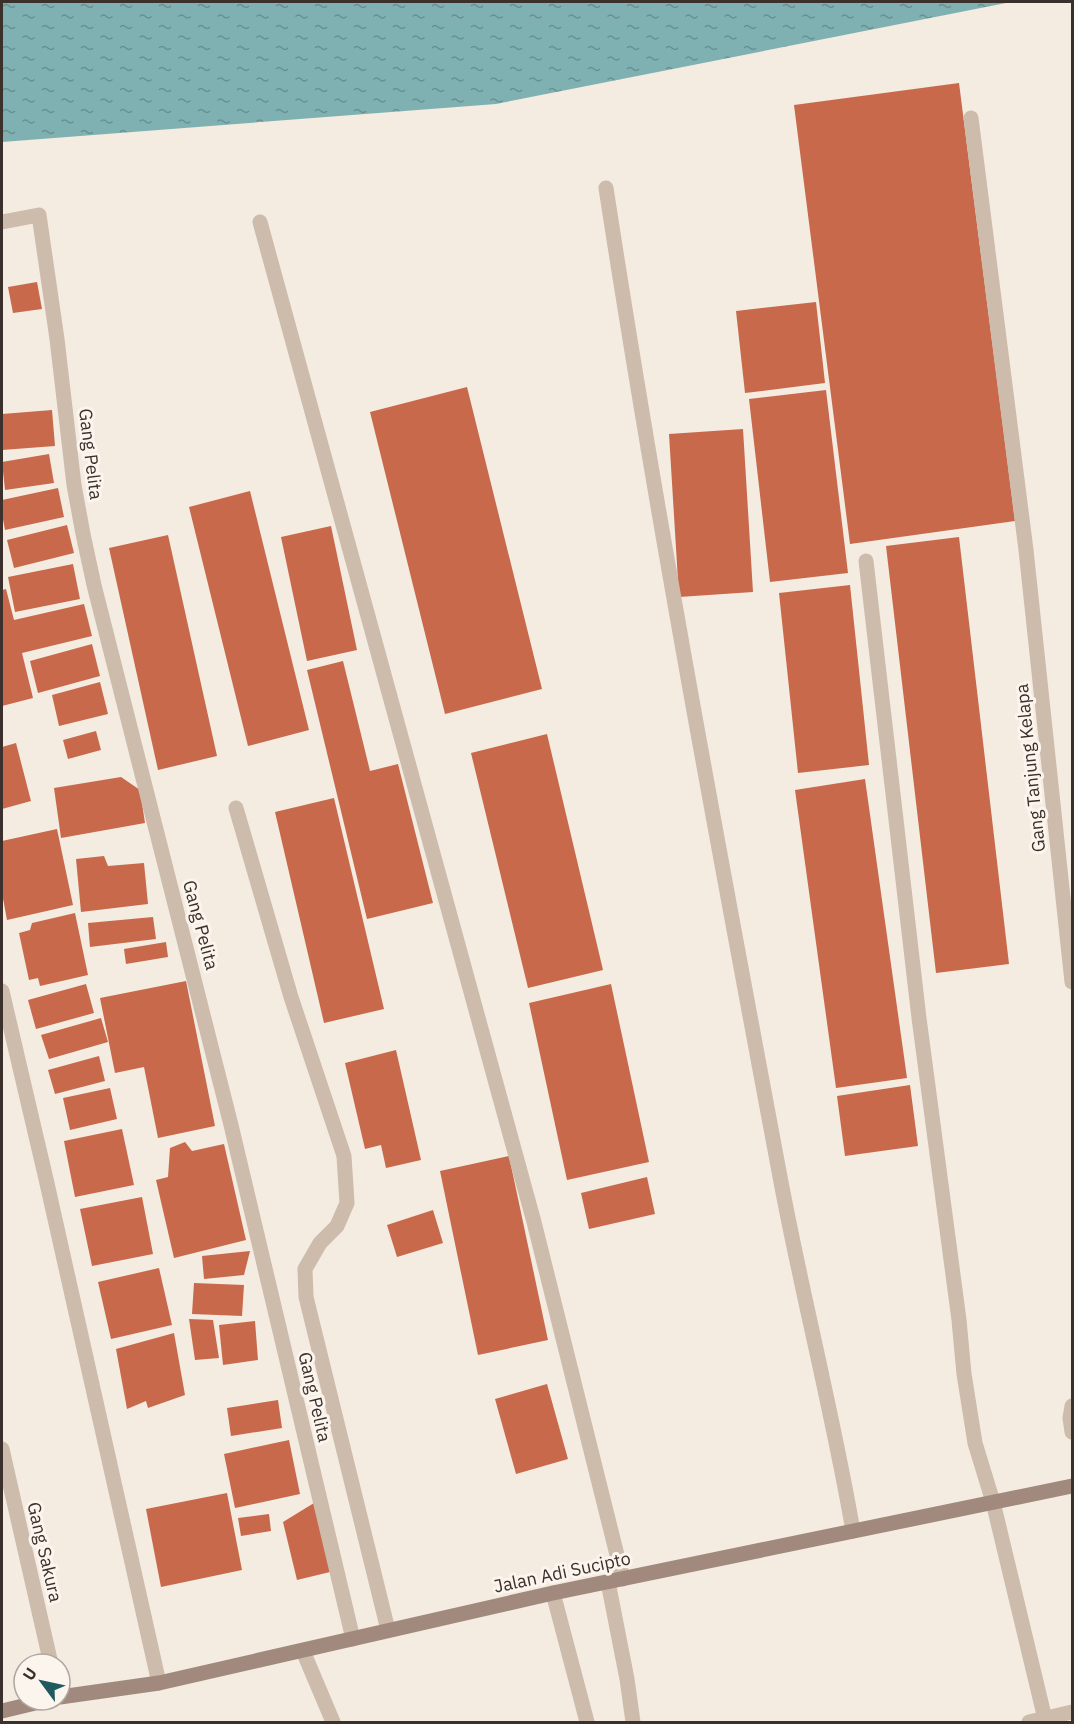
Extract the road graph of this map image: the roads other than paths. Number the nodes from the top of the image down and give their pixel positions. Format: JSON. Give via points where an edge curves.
{"nodes":[{"id":1,"x":971,"y":118,"type":"dead end"},
{"id":2,"x":606,"y":188,"type":"dead end"},
{"id":3,"x":2,"y":222,"type":"edge"},
{"id":4,"x":260,"y":222,"type":"dead end"},
{"id":5,"x":866,"y":561,"type":"dead end"},
{"id":6,"x":236,"y":808,"type":"dead end"},
{"id":7,"x":1072,"y":982,"type":"edge"},
{"id":8,"x":2,"y":991,"type":"edge"},
{"id":9,"x":1072,"y":1406,"type":"edge"},
{"id":10,"x":1072,"y":1432,"type":"edge"},
{"id":11,"x":2,"y":1449,"type":"edge"},
{"id":12,"x":1072,"y":1486,"type":"edge"},
{"id":13,"x":993,"y":1502,"type":"junction"},
{"id":14,"x":853,"y":1531,"type":"junction"},
{"id":15,"x":623,"y":1579,"type":"junction"},
{"id":16,"x":608,"y":1582,"type":"junction"},
{"id":17,"x":553,"y":1593,"type":"junction"},
{"id":18,"x":388,"y":1630,"type":"junction"},
{"id":19,"x":353,"y":1639,"type":"junction"},
{"id":20,"x":303,"y":1651,"type":"junction"},
{"id":21,"x":48,"y":1652,"type":"edge"},
{"id":22,"x":159,"y":1683,"type":"junction"},
{"id":23,"x":72,"y":1695,"type":"edge"},
{"id":24,"x":1072,"y":1712,"type":"edge"},
{"id":25,"x":1045,"y":1719,"type":"junction"},
{"id":26,"x":333,"y":1722,"type":"edge"},
{"id":27,"x":587,"y":1722,"type":"edge"},
{"id":28,"x":633,"y":1722,"type":"edge"},
{"id":29,"x":1029,"y":1722,"type":"edge"}],
"edges":[{"from":1,"to":7,"type":"street","name":"Gang Tanjung Kelapa","via":[[1026,550]]},
{"from":2,"to":14,"type":"street","via":[[640,405],[773,1141]]},
{"from":3,"to":19,"type":"street","name":"Gang Pelita","via":[[39,215],[83,534],[231,1125]]},
{"from":4,"to":15,"type":"street","via":[[534,1222]]},
{"from":5,"to":13,"type":"street","via":[[964,1374],[975,1443]]},
{"from":6,"to":18,"type":"street","via":[[291,997],[344,1156],[347,1203],[337,1226],[320,1243],[305,1269],[306,1297]]},
{"from":8,"to":22,"type":"street"},
{"from":9,"to":10,"type":"street"},
{"from":11,"to":21,"type":"street","name":"Gang Sakura"},
{"from":12,"to":13,"type":"main road","name":"Jalan Adi Sucipto"},
{"from":13,"to":14,"type":"main road","name":"Jalan Adi Sucipto"},
{"from":13,"to":25,"type":"street"},
{"from":14,"to":15,"type":"main road","name":"Jalan Adi Sucipto"},
{"from":15,"to":16,"type":"main road","name":"Jalan Adi Sucipto"},
{"from":16,"to":17,"type":"main road","name":"Jalan Adi Sucipto"},
{"from":16,"to":28,"type":"street"},
{"from":17,"to":18,"type":"main road","name":"Jalan Adi Sucipto"},
{"from":17,"to":27,"type":"street"},
{"from":18,"to":19,"type":"main road","name":"Jalan Adi Sucipto"},
{"from":19,"to":20,"type":"main road","name":"Jalan Adi Sucipto"},
{"from":20,"to":22,"type":"main road","name":"Jalan Adi Sucipto"},
{"from":20,"to":26,"type":"street"},
{"from":22,"to":23,"type":"main road","name":"Jalan Adi Sucipto"},
{"from":24,"to":25,"type":"street"},
{"from":25,"to":29,"type":"street"}]}
